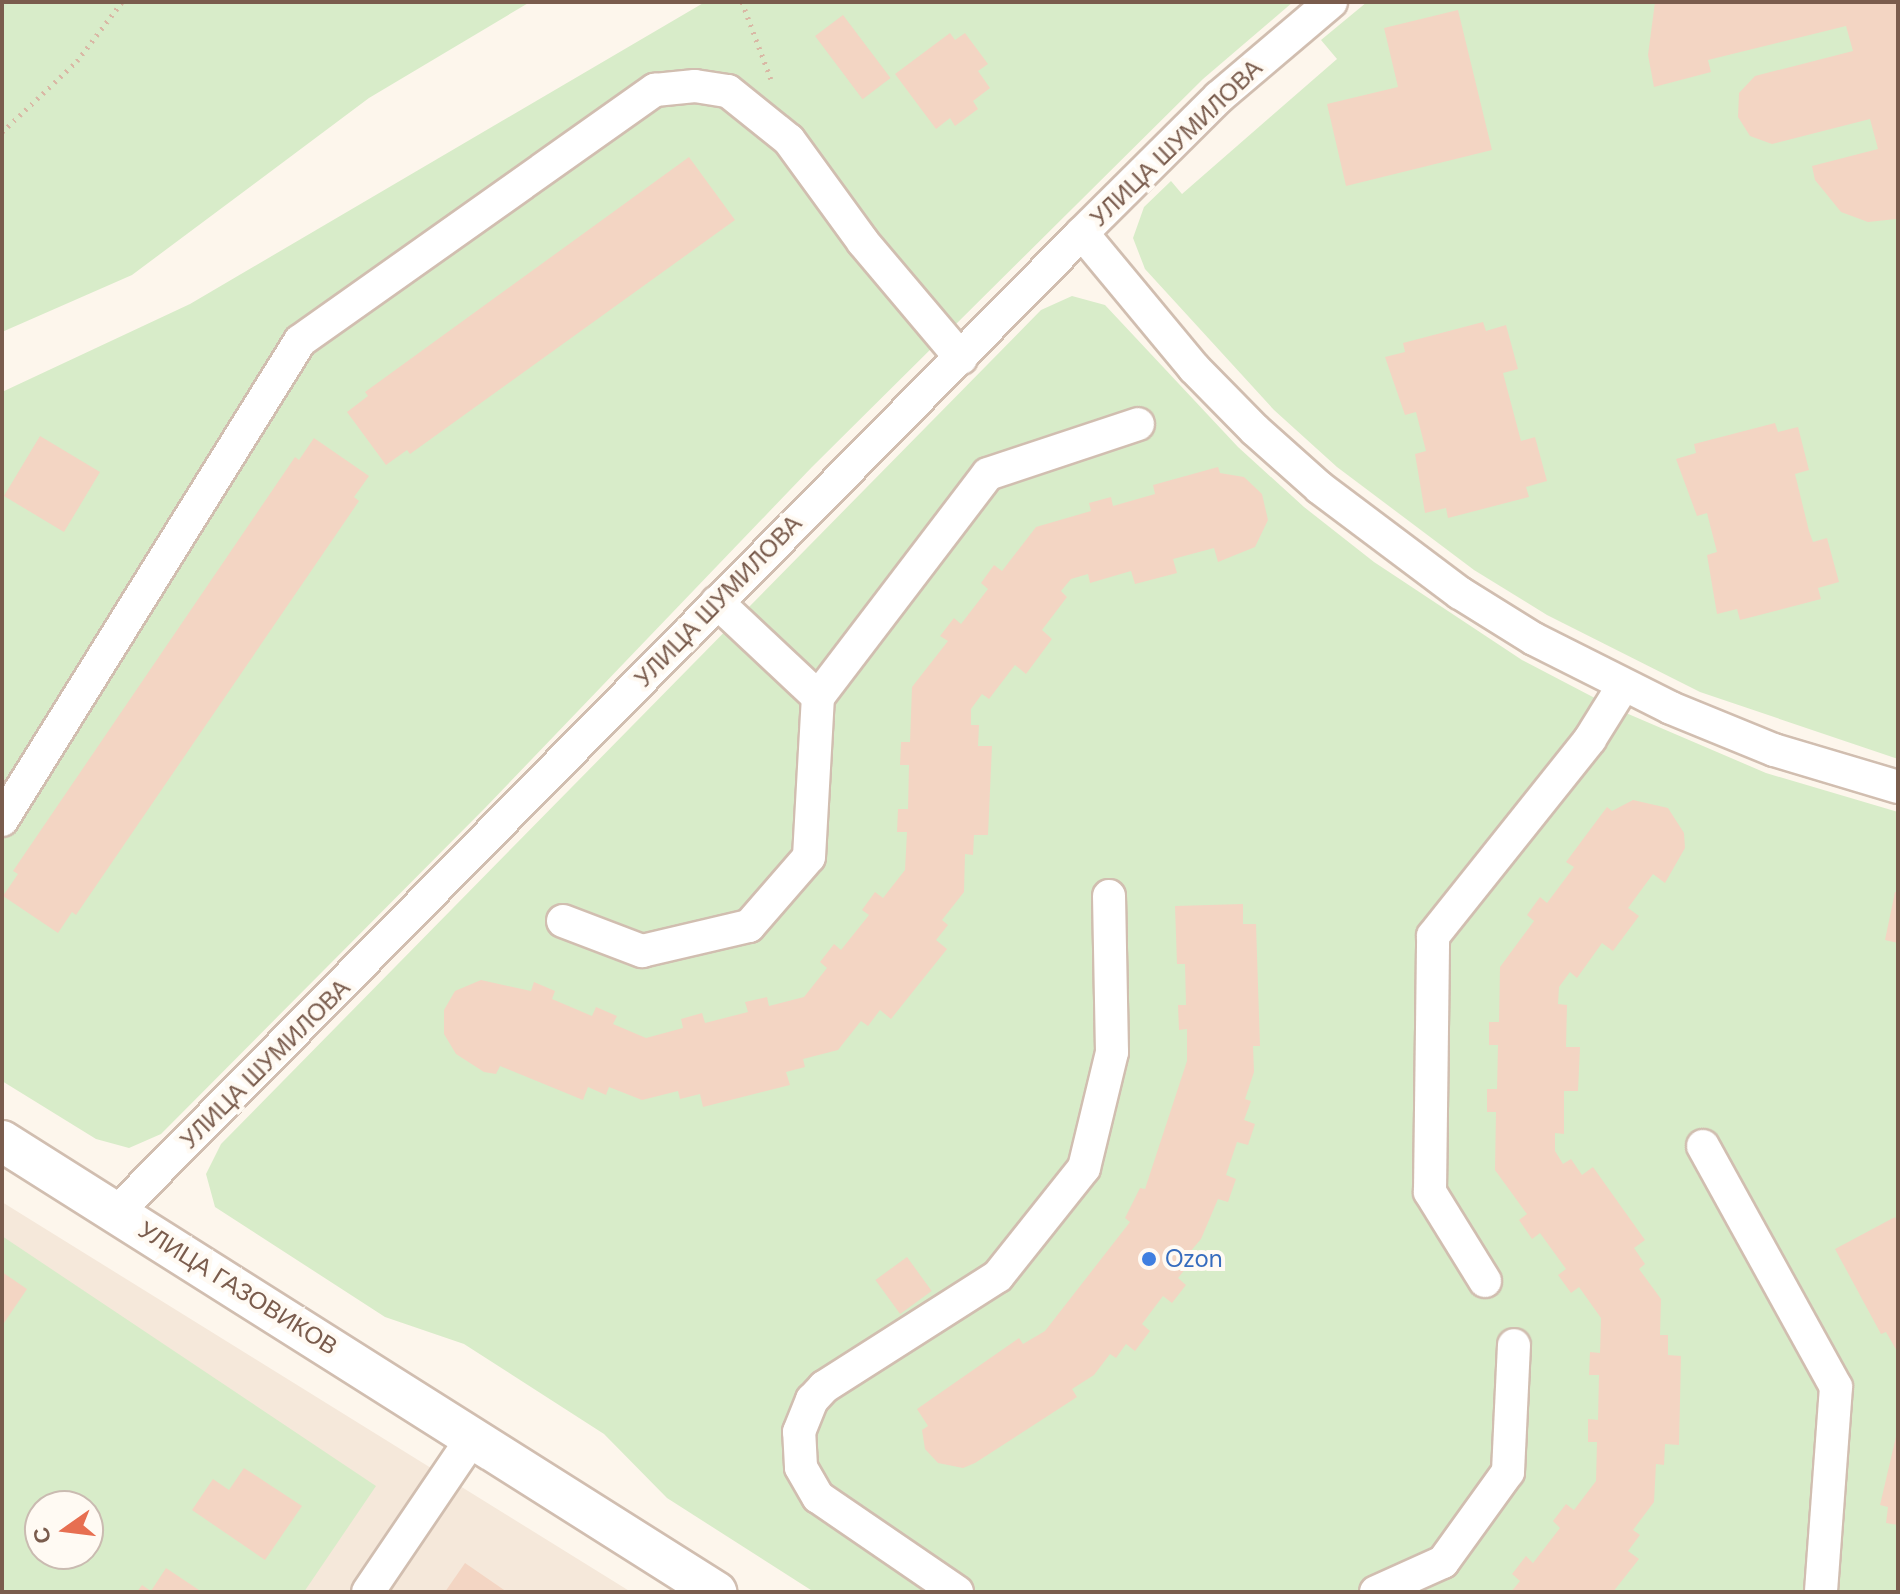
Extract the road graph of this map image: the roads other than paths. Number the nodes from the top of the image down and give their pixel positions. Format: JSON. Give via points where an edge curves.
{"nodes":[{"id":1,"x":1331,"y":2,"type":"edge"},
{"id":2,"x":1082,"y":233,"type":"junction"},
{"id":3,"x":961,"y":358,"type":"junction"},
{"id":4,"x":1138,"y":424,"type":"dead end"},
{"id":5,"x":717,"y":602,"type":"junction"},
{"id":6,"x":1623,"y":686,"type":"junction"},
{"id":7,"x":818,"y":697,"type":"junction"},
{"id":8,"x":1898,"y":787,"type":"edge"},
{"id":9,"x":2,"y":820,"type":"edge"},
{"id":10,"x":1109,"y":896,"type":"dead end"},
{"id":11,"x":563,"y":921,"type":"dead end"},
{"id":12,"x":2,"y":1141,"type":"edge"},
{"id":13,"x":1703,"y":1146,"type":"dead end"},
{"id":14,"x":117,"y":1212,"type":"junction"},
{"id":15,"x":1485,"y":1281,"type":"dead end"},
{"id":16,"x":1514,"y":1345,"type":"dead end"},
{"id":17,"x":473,"y":1437,"type":"junction"},
{"id":18,"x":368,"y":1592,"type":"edge"},
{"id":19,"x":716,"y":1592,"type":"edge"},
{"id":20,"x":957,"y":1592,"type":"edge"},
{"id":21,"x":1376,"y":1592,"type":"edge"},
{"id":22,"x":1821,"y":1592,"type":"edge"}],
"edges":[{"from":1,"to":2,"type":"street","name":"УЛИЦА ШУМИЛОВА","via":[[1219,97]]},
{"from":2,"to":3,"type":"street","name":"УЛИЦА ШУМИЛОВА"},
{"from":2,"to":6,"type":"street","via":[[1194,368],[1320,488],[1460,593]]},
{"from":3,"to":5,"type":"street","name":"УЛИЦА ШУМИЛОВА"},
{"from":3,"to":9,"type":"street","via":[[863,242],[789,140],[728,91],[695,86],[655,90],[300,341]]},
{"from":4,"to":7,"type":"street","via":[[988,474]]},
{"from":5,"to":7,"type":"street"},
{"from":5,"to":14,"type":"street","name":"УЛИЦА ШУМИЛОВА"},
{"from":6,"to":8,"type":"street","via":[[1774,750]]},
{"from":6,"to":15,"type":"street","via":[[1590,739],[1433,936],[1430,1192]]},
{"from":7,"to":11,"type":"street","via":[[809,857],[749,926],[642,951]]},
{"from":10,"to":20,"type":"street","via":[[1112,1052],[1084,1168],[998,1276],[824,1387],[808,1407],[799,1432],[801,1467],[818,1497]]},
{"from":12,"to":14,"type":"street","name":"УЛИЦА ГАЗОВИКОВ"},
{"from":13,"to":22,"type":"street","via":[[1836,1387]]},
{"from":14,"to":17,"type":"street","name":"УЛИЦА ГАЗОВИКОВ"},
{"from":16,"to":21,"type":"street","via":[[1508,1472],[1443,1562]]},
{"from":17,"to":18,"type":"street"},
{"from":17,"to":19,"type":"street","name":"УЛИЦА ГАЗОВИКОВ"}]}
